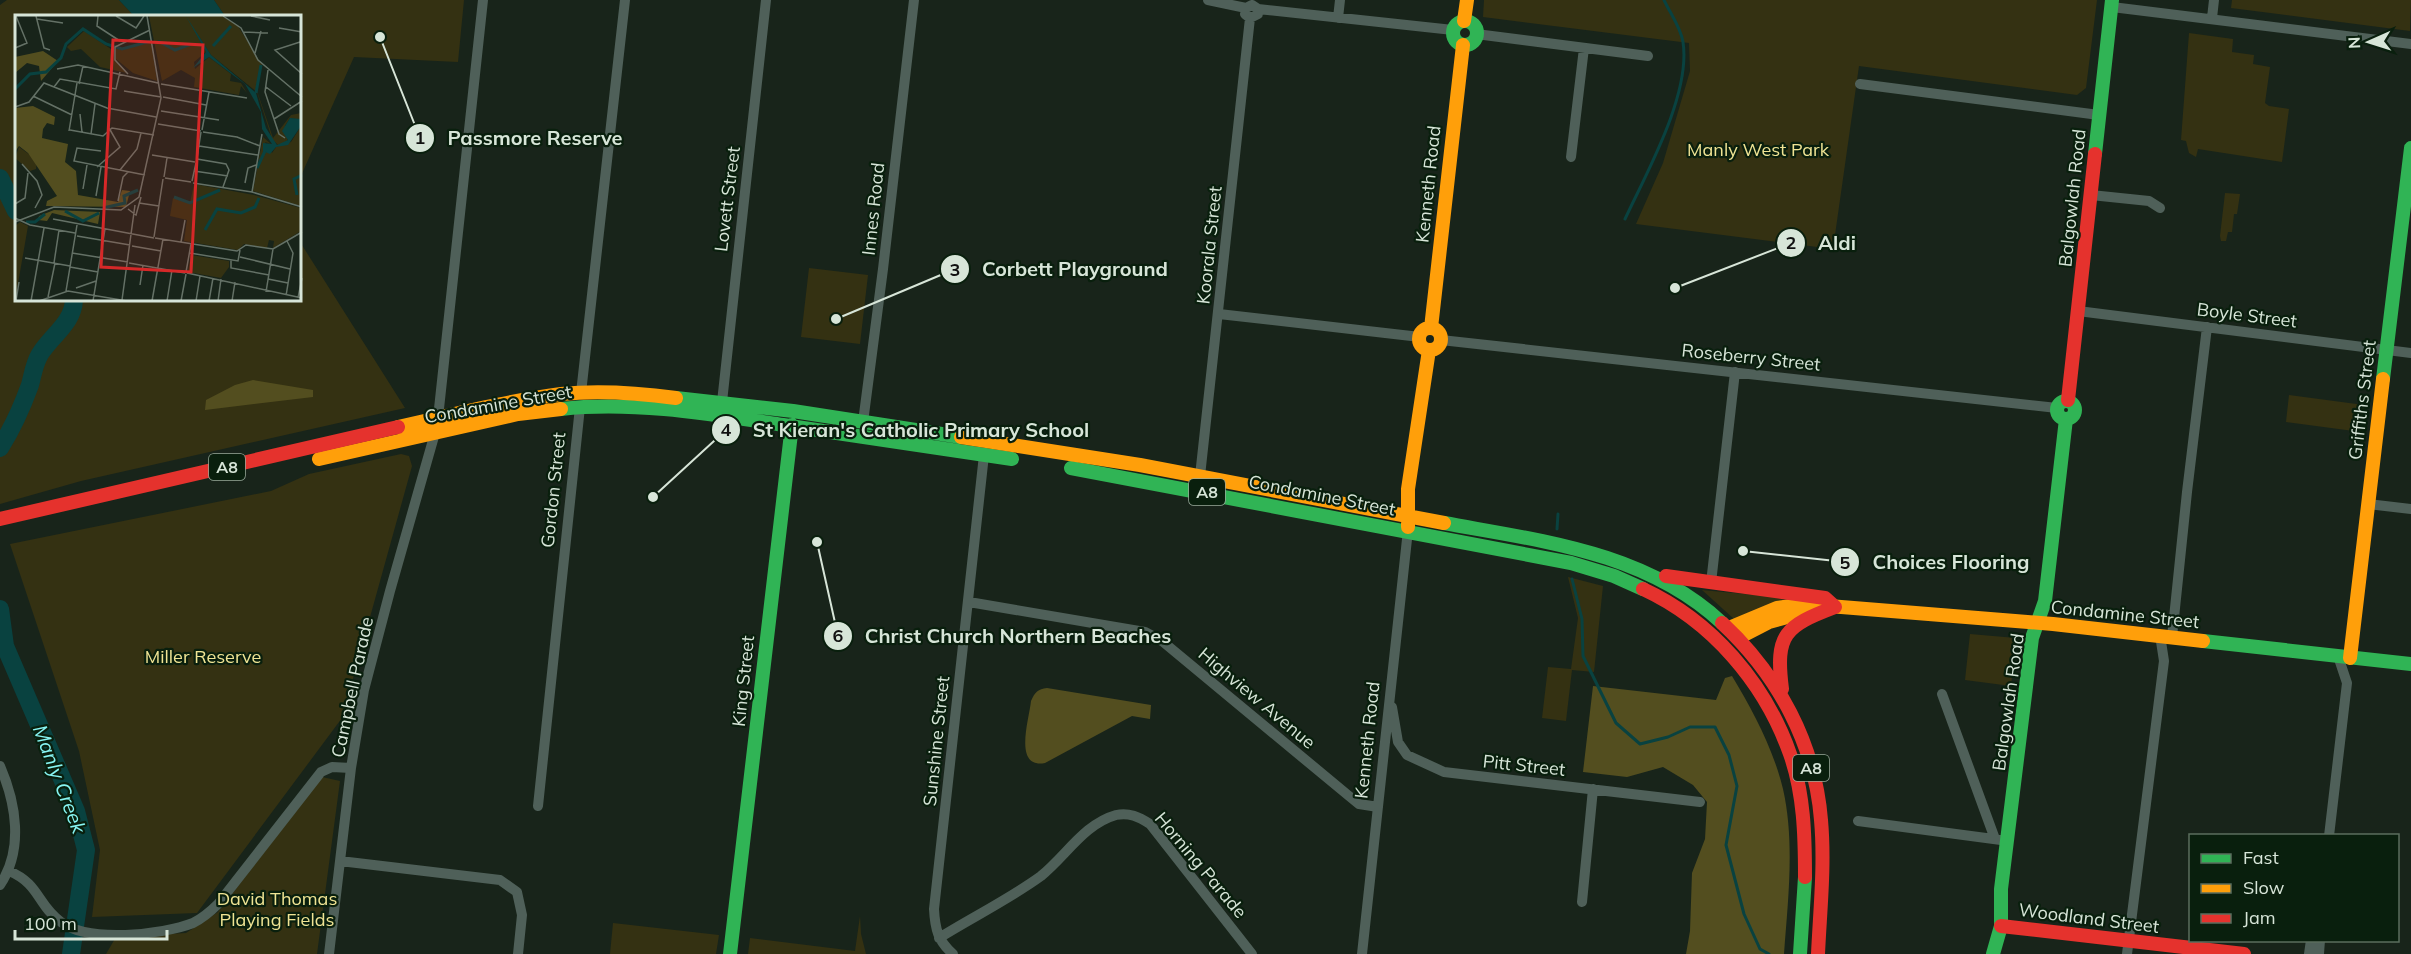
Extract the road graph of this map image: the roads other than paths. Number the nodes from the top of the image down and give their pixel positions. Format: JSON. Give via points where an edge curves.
{"nodes":[{"id":1,"x":483,"y":0,"type":"edge"},
{"id":2,"x":626,"y":0,"type":"edge"},
{"id":3,"x":766,"y":0,"type":"edge"},
{"id":4,"x":914,"y":0,"type":"edge"},
{"id":5,"x":1209,"y":0,"type":"edge"},
{"id":6,"x":1340,"y":0,"type":"edge"},
{"id":7,"x":1467,"y":0,"type":"edge"},
{"id":8,"x":2214,"y":0,"type":"edge"},
{"id":9,"x":2112,"y":3,"type":"edge"},
{"id":10,"x":1251,"y":11,"type":"junction"},
{"id":11,"x":1338,"y":18,"type":"junction"},
{"id":12,"x":2212,"y":18,"type":"junction"},
{"id":13,"x":1464,"y":21,"type":"junction"},
{"id":14,"x":1453,"y":30,"type":"junction"},
{"id":15,"x":1476,"y":34,"type":"junction"},
{"id":16,"x":2411,"y":44,"type":"edge"},
{"id":17,"x":1463,"y":45,"type":"junction"},
{"id":18,"x":1584,"y":48,"type":"junction"},
{"id":19,"x":1648,"y":56,"type":"dead end"},
{"id":20,"x":1860,"y":84,"type":"dead end"},
{"id":21,"x":2099,"y":115,"type":"junction"},
{"id":22,"x":2411,"y":148,"type":"edge"},
{"id":23,"x":1571,"y":158,"type":"dead end"},
{"id":24,"x":2091,"y":195,"type":"junction"},
{"id":25,"x":2408,"y":197,"type":"edge"},
{"id":26,"x":2160,"y":207,"type":"dead end"},
{"id":27,"x":2078,"y":311,"type":"junction"},
{"id":28,"x":1219,"y":314,"type":"junction"},
{"id":29,"x":2207,"y":327,"type":"junction"},
{"id":30,"x":1425,"y":332,"type":"junction"},
{"id":31,"x":1441,"y":340,"type":"junction"},
{"id":32,"x":1429,"y":350,"type":"junction"},
{"id":33,"x":2386,"y":350,"type":"junction"},
{"id":34,"x":2411,"y":353,"type":"edge"},
{"id":35,"x":1735,"y":372,"type":"junction"},
{"id":36,"x":581,"y":400,"type":"junction"},
{"id":37,"x":722,"y":402,"type":"junction"},
{"id":38,"x":2064,"y":409,"type":"junction"},
{"id":39,"x":438,"y":418,"type":"junction"},
{"id":40,"x":792,"y":418,"type":"junction"},
{"id":41,"x":863,"y":422,"type":"junction"},
{"id":42,"x":435,"y":433,"type":"junction"},
{"id":43,"x":984,"y":454,"type":"junction"},
{"id":44,"x":1200,"y":476,"type":"junction"},
{"id":45,"x":2368,"y":504,"type":"junction"},
{"id":46,"x":2411,"y":509,"type":"edge"},
{"id":47,"x":1409,"y":515,"type":"junction"},
{"id":48,"x":0,"y":519,"type":"edge"},
{"id":49,"x":16,"y":522,"type":"junction"},
{"id":50,"x":1408,"y":530,"type":"junction"},
{"id":51,"x":0,"y":532,"type":"edge"},
{"id":52,"x":1652,"y":573,"type":"junction"},
{"id":53,"x":1711,"y":583,"type":"junction"},
{"id":54,"x":969,"y":602,"type":"junction"},
{"id":55,"x":1835,"y":607,"type":"junction"},
{"id":56,"x":2038,"y":622,"type":"junction"},
{"id":57,"x":1733,"y":633,"type":"junction"},
{"id":58,"x":2166,"y":636,"type":"junction"},
{"id":59,"x":1722,"y":643,"type":"junction"},
{"id":60,"x":2344,"y":657,"type":"junction"},
{"id":61,"x":2411,"y":664,"type":"edge"},
{"id":62,"x":1942,"y":694,"type":"dead end"},
{"id":63,"x":1389,"y":698,"type":"junction"},
{"id":64,"x":1784,"y":698,"type":"junction"},
{"id":65,"x":0,"y":766,"type":"edge"},
{"id":66,"x":351,"y":768,"type":"junction"},
{"id":67,"x":1593,"y":789,"type":"junction"},
{"id":68,"x":1701,"y":802,"type":"dead end"},
{"id":69,"x":538,"y":806,"type":"dead end"},
{"id":70,"x":1378,"y":807,"type":"junction"},
{"id":71,"x":1858,"y":821,"type":"dead end"},
{"id":72,"x":2329,"y":834,"type":"edge"},
{"id":73,"x":2002,"y":840,"type":"junction"},
{"id":74,"x":340,"y":861,"type":"junction"},
{"id":75,"x":9,"y":871,"type":"junction"},
{"id":76,"x":0,"y":885,"type":"edge"},
{"id":77,"x":1582,"y":902,"type":"dead end"},
{"id":78,"x":2001,"y":926,"type":"junction"},
{"id":79,"x":939,"y":938,"type":"junction"},
{"id":80,"x":2128,"y":947,"type":"edge"},
{"id":81,"x":329,"y":954,"type":"edge"},
{"id":82,"x":518,"y":954,"type":"edge"},
{"id":83,"x":730,"y":954,"type":"edge"},
{"id":84,"x":954,"y":954,"type":"edge"},
{"id":85,"x":1252,"y":954,"type":"edge"},
{"id":86,"x":1362,"y":954,"type":"edge"},
{"id":87,"x":1800,"y":954,"type":"edge"},
{"id":88,"x":1818,"y":954,"type":"edge"},
{"id":89,"x":1993,"y":954,"type":"edge"},
{"id":90,"x":2244,"y":954,"type":"edge"}],
"edges":[{"from":1,"to":39,"type":"street"},
{"from":2,"to":36,"type":"street","name":"Gordon Street"},
{"from":3,"to":37,"type":"street","name":"Lovett Street"},
{"from":4,"to":41,"type":"street","name":"Innes Road"},
{"from":5,"to":10,"type":"street"},
{"from":6,"to":11,"type":"street"},
{"from":7,"to":13,"type":"main road"},
{"from":8,"to":12,"type":"street"},
{"from":9,"to":12,"type":"street"},
{"from":9,"to":21,"type":"main road","name":"Balgowlah Road"},
{"from":10,"to":11,"type":"street"},
{"from":10,"to":28,"type":"street","name":"Koorala Street"},
{"from":11,"to":14,"type":"street"},
{"from":12,"to":16,"type":"street"},
{"from":13,"to":14,"type":"main road"},
{"from":13,"to":15,"type":"main road","via":[[1473,25]]},
{"from":14,"to":17,"type":"main road","via":[[1454,39]]},
{"from":15,"to":17,"type":"main road","via":[[1473,41]]},
{"from":15,"to":18,"type":"street"},
{"from":17,"to":30,"type":"main road","name":"Kenneth Road"},
{"from":18,"to":19,"type":"street"},
{"from":18,"to":23,"type":"street"},
{"from":20,"to":21,"type":"street"},
{"from":21,"to":24,"type":"main road","name":"Balgowlah Road"},
{"from":22,"to":25,"type":"main road","name":"Griffiths Street"},
{"from":24,"to":26,"type":"street","via":[[2149,201]]},
{"from":24,"to":27,"type":"main road","name":"Balgowlah Road"},
{"from":25,"to":33,"type":"main road","name":"Griffiths Street"},
{"from":27,"to":29,"type":"street","name":"Boyle Street"},
{"from":27,"to":38,"type":"main road","name":"Balgowlah Road"},
{"from":28,"to":30,"type":"street"},
{"from":28,"to":44,"type":"street","name":"Koorala Street"},
{"from":29,"to":33,"type":"street","name":"Boyle Street"},
{"from":29,"to":58,"type":"street"},
{"from":30,"to":31,"type":"main road","via":[[1439,333]]},
{"from":30,"to":32,"type":"main road","via":[[1421,346]]},
{"from":31,"to":32,"type":"main road","via":[[1438,347]]},
{"from":31,"to":35,"type":"street","name":"Roseberry Street"},
{"from":32,"to":47,"type":"main road","via":[[1409,479]]},
{"from":33,"to":34,"type":"street","name":"Boyle Street"},
{"from":33,"to":45,"type":"main road","name":"Griffiths Street"},
{"from":35,"to":38,"type":"street","name":"Roseberry Street"},
{"from":35,"to":53,"type":"street"},
{"from":36,"to":37,"type":"main road","name":"Condamine Street","number":"A8","via":[[653,395]]},
{"from":36,"to":39,"type":"main road","name":"Condamine Street","number":"A8","via":[[514,401]]},
{"from":36,"to":40,"type":"main road","name":"Condamine Street","number":"A8"},
{"from":36,"to":42,"type":"main road","name":"Condamine Street","number":"A8"},
{"from":36,"to":69,"type":"street","name":"Gordon Street"},
{"from":37,"to":40,"type":"main road","name":"Condamine Street","number":"A8"},
{"from":38,"to":56,"type":"main road","name":"Balgowlah Road","via":[[2045,601]]},
{"from":39,"to":42,"type":"main road"},
{"from":39,"to":49,"type":"main road","name":"Condamine Street","number":"A8"},
{"from":40,"to":41,"type":"main road","name":"Condamine Street","number":"A8"},
{"from":40,"to":43,"type":"main road","name":"Condamine Street","number":"A8"},
{"from":40,"to":83,"type":"main road","name":"King Street"},
{"from":41,"to":44,"type":"main road","name":"Condamine Street","number":"A8"},
{"from":42,"to":49,"type":"main road","name":"Condamine Street","number":"A8"},
{"from":42,"to":66,"type":"street","name":"Campbell Parade","via":[[364,690]]},
{"from":43,"to":50,"type":"main road","name":"Condamine Street","number":"A8","via":[[1180,486]]},
{"from":43,"to":54,"type":"street","name":"Sunshine Street"},
{"from":44,"to":47,"type":"main road","name":"Condamine Street","number":"A8"},
{"from":45,"to":46,"type":"street"},
{"from":45,"to":60,"type":"main road","name":"Griffiths Street"},
{"from":47,"to":50,"type":"main road"},
{"from":47,"to":52,"type":"main road","name":"Condamine Street","number":"A8","via":[[1609,556]]},
{"from":48,"to":49,"type":"main road","name":"Condamine Street","number":"A8"},
{"from":49,"to":51,"type":"main road","name":"Condamine Street","number":"A8"},
{"from":50,"to":59,"type":"main road","name":"Condamine Street","number":"A8","via":[[1611,574],[1686,613]]},
{"from":50,"to":63,"type":"street","name":"Kenneth Road"},
{"from":52,"to":53,"type":"main road"},
{"from":52,"to":57,"type":"main road","number":"A8","via":[[1692,597]]},
{"from":53,"to":55,"type":"main road","via":[[1825,598]]},
{"from":54,"to":70,"type":"street","name":"Highview Avenue","via":[[1145,632],[1162,641],[1359,804]]},
{"from":54,"to":79,"type":"street","name":"Sunshine Street","via":[[934,909]]},
{"from":55,"to":56,"type":"main road","name":"Condamine Street"},
{"from":55,"to":57,"type":"main road","name":"Condamine Street","via":[[1807,611]]},
{"from":55,"to":64,"type":"main road","via":[[1804,618],[1783,638],[1778,654]]},
{"from":56,"to":58,"type":"main road","name":"Condamine Street"},
{"from":56,"to":73,"type":"main road","name":"Balgowlah Road"},
{"from":57,"to":59,"type":"main road","name":"Condamine Street"},
{"from":57,"to":64,"type":"main road","number":"A8"},
{"from":58,"to":60,"type":"main road","name":"Condamine Street"},
{"from":58,"to":80,"type":"street"},
{"from":59,"to":87,"type":"main road","number":"A8","via":[[1769,706],[1789,752],[1801,798],[1804,853]]},
{"from":60,"to":61,"type":"main road","name":"Condamine Street"},
{"from":60,"to":72,"type":"street","name":"Griffiths Street","via":[[2347,683]]},
{"from":62,"to":73,"type":"street"},
{"from":63,"to":67,"type":"street","name":"Pitt Street","via":[[1398,742],[1407,755],[1424,764],[1444,772]]},
{"from":63,"to":70,"type":"street","name":"Kenneth Road"},
{"from":64,"to":88,"type":"main road","number":"A8","via":[[1808,756],[1821,816]]},
{"from":65,"to":75,"type":"street","via":[[15,815]]},
{"from":66,"to":74,"type":"street","name":"Campbell Parade"},
{"from":66,"to":75,"type":"street","via":[[332,767],[317,776],[230,890],[206,916],[181,927],[114,934],[70,928],[48,911],[24,877]]},
{"from":67,"to":68,"type":"street","name":"Pitt Street"},
{"from":67,"to":77,"type":"street"},
{"from":70,"to":86,"type":"street","name":"Kenneth Road"},
{"from":71,"to":73,"type":"street"},
{"from":73,"to":78,"type":"main road","name":"Balgowlah Road"},
{"from":74,"to":81,"type":"street","name":"Campbell Parade"},
{"from":74,"to":82,"type":"street","via":[[500,880],[517,892],[522,915]]},
{"from":75,"to":76,"type":"street"},
{"from":78,"to":80,"type":"main road","name":"Woodland Street"},
{"from":78,"to":89,"type":"main road","name":"Balgowlah Road"},
{"from":79,"to":84,"type":"street"},
{"from":79,"to":85,"type":"street","name":"Horning Parade","via":[[1041,875],[1098,823],[1128,814],[1150,824]]},
{"from":80,"to":90,"type":"main road","name":"Woodland Street"}]}
